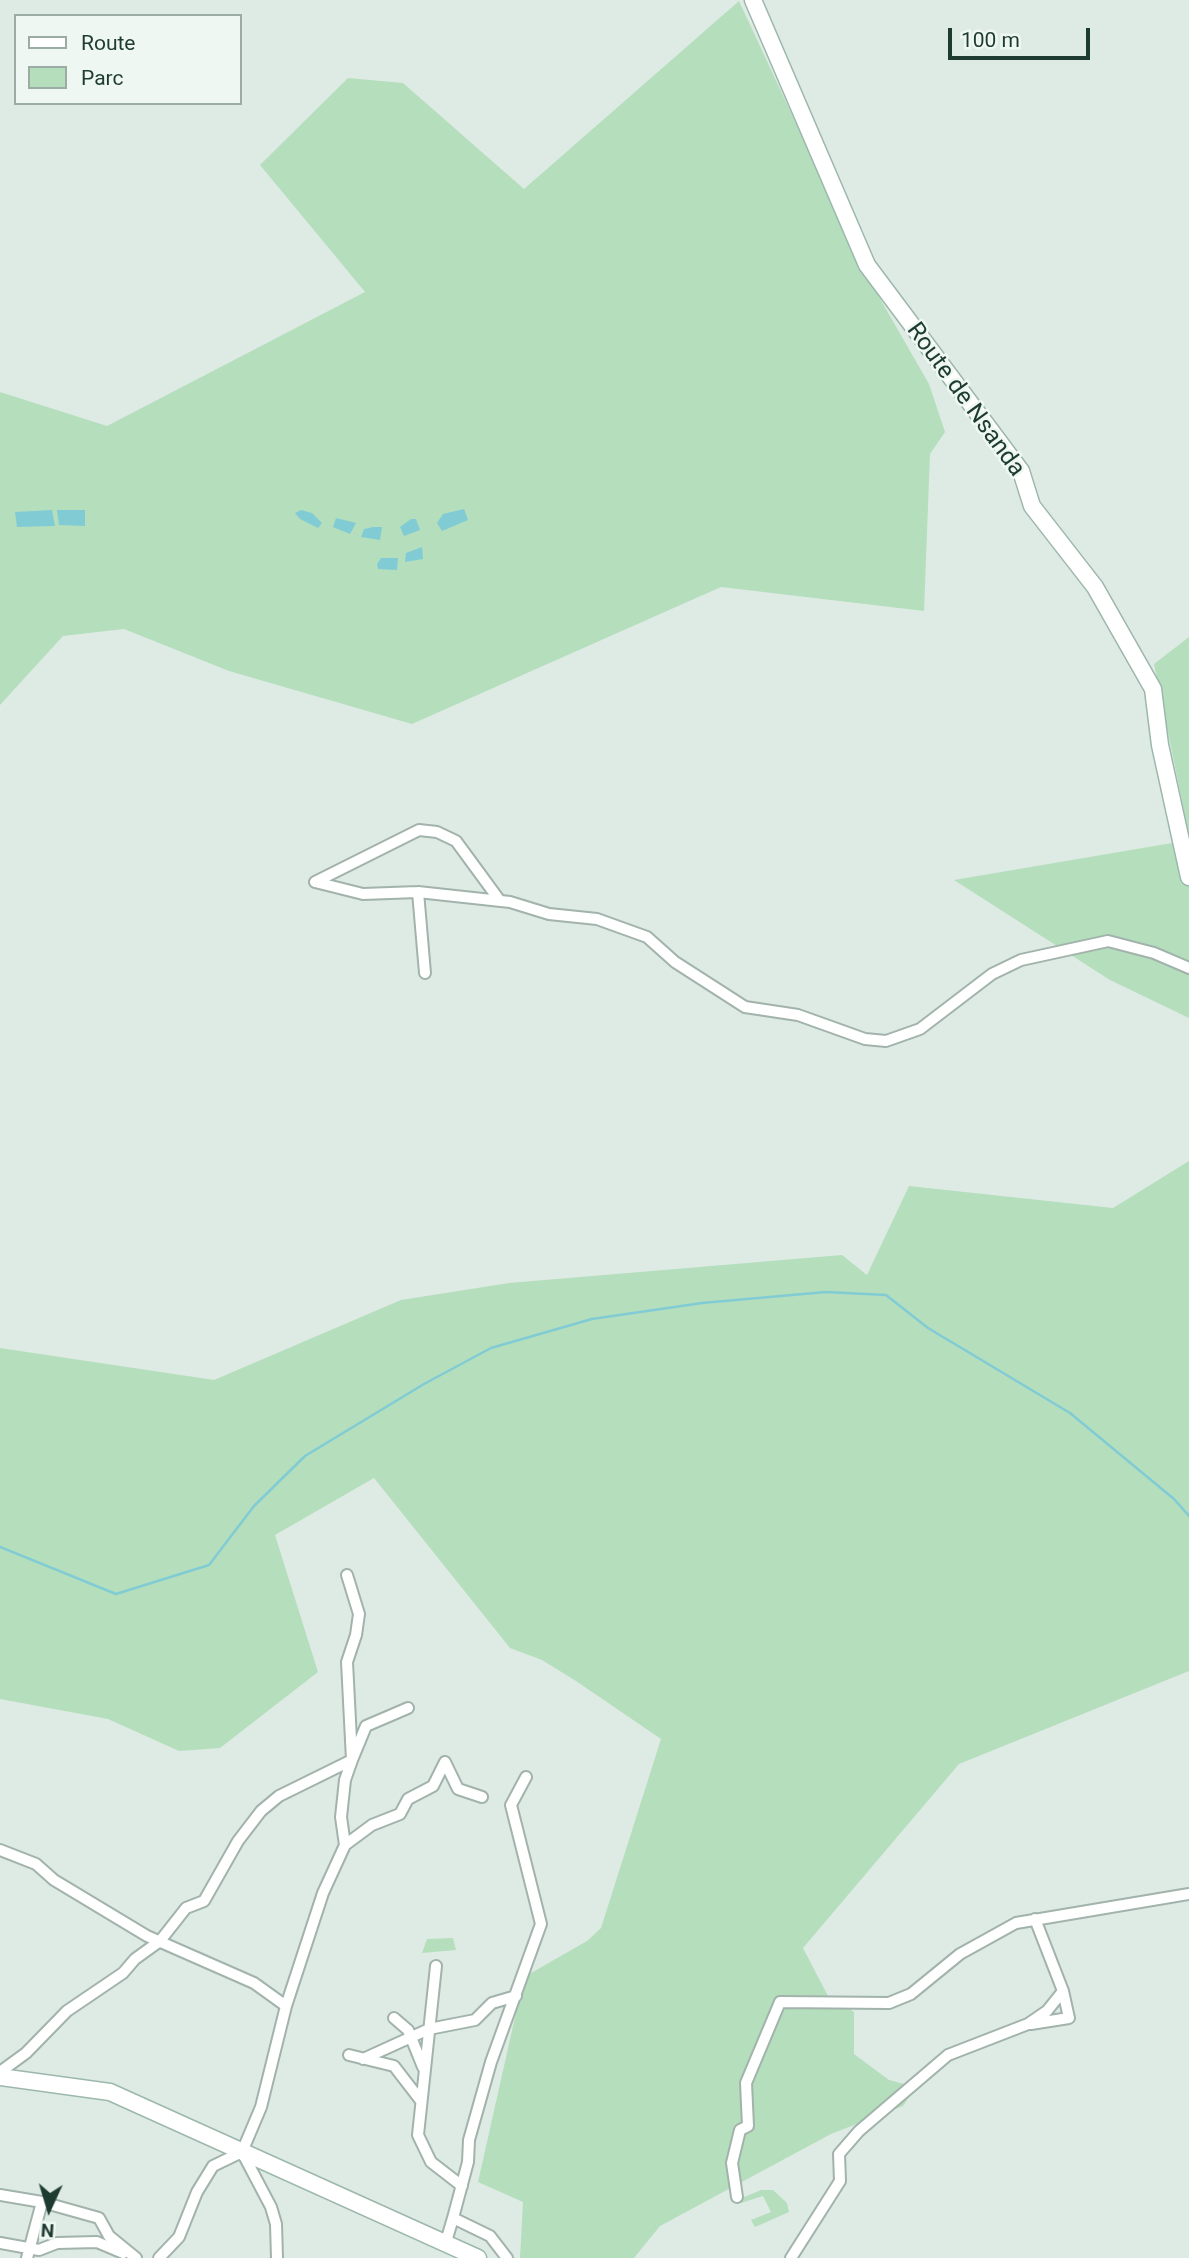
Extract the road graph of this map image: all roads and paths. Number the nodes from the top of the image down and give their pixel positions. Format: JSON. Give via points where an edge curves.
{"nodes":[{"id":1,"x":753,"y":0,"type":"edge"},
{"id":2,"x":1189,"y":877,"type":"edge"},
{"id":3,"x":418,"y":892,"type":"junction"},
{"id":4,"x":500,"y":901,"type":"junction"},
{"id":5,"x":1189,"y":968,"type":"edge"},
{"id":6,"x":425,"y":973,"type":"dead end"},
{"id":7,"x":347,"y":1575,"type":"dead end"},
{"id":8,"x":408,"y":1708,"type":"dead end"},
{"id":9,"x":352,"y":1760,"type":"junction"},
{"id":10,"x":526,"y":1777,"type":"dead end"},
{"id":11,"x":482,"y":1797,"type":"dead end"},
{"id":12,"x":345,"y":1845,"type":"junction"},
{"id":13,"x":0,"y":1850,"type":"edge"},
{"id":14,"x":1189,"y":1894,"type":"edge"},
{"id":15,"x":1035,"y":1919,"type":"junction"},
{"id":16,"x":160,"y":1941,"type":"junction"},
{"id":17,"x":436,"y":1966,"type":"dead end"},
{"id":18,"x":1063,"y":1991,"type":"junction"},
{"id":19,"x":516,"y":1996,"type":"junction"},
{"id":20,"x":286,"y":2006,"type":"junction"},
{"id":21,"x":394,"y":2018,"type":"dead end"},
{"id":22,"x":1028,"y":2024,"type":"junction"},
{"id":23,"x":429,"y":2029,"type":"junction"},
{"id":24,"x":412,"y":2039,"type":"junction"},
{"id":25,"x":349,"y":2055,"type":"dead end"},
{"id":26,"x":363,"y":2059,"type":"junction"},
{"id":27,"x":425,"y":2069,"type":"junction"},
{"id":28,"x":0,"y":2074,"type":"edge"},
{"id":29,"x":421,"y":2101,"type":"junction"},
{"id":30,"x":242,"y":2152,"type":"junction"},
{"id":31,"x":462,"y":2186,"type":"junction"},
{"id":32,"x":0,"y":2195,"type":"edge"},
{"id":33,"x":737,"y":2197,"type":"dead end"},
{"id":34,"x":42,"y":2202,"type":"junction"},
{"id":35,"x":453,"y":2218,"type":"junction"},
{"id":36,"x":0,"y":2243,"type":"edge"},
{"id":37,"x":445,"y":2245,"type":"junction"},
{"id":38,"x":29,"y":2254,"type":"edge"},
{"id":39,"x":134,"y":2257,"type":"edge"},
{"id":40,"x":159,"y":2258,"type":"edge"},
{"id":41,"x":277,"y":2258,"type":"edge"},
{"id":42,"x":478,"y":2258,"type":"edge"},
{"id":43,"x":507,"y":2258,"type":"edge"},
{"id":44,"x":791,"y":2258,"type":"edge"}],
"edges":[{"from":1,"to":2,"type":"street","name":"Route de Nsanda","via":[[867,265],[1021,471],[1032,506],[1095,587],[1153,689],[1160,745]]},
{"from":3,"to":4,"type":"street"},
{"from":3,"to":4,"type":"street","via":[[363,894],[315,882],[419,830],[456,841]]},
{"from":3,"to":6,"type":"street"},
{"from":4,"to":5,"type":"street","via":[[549,914],[597,919],[630,930],[648,937],[675,962],[745,1007],[798,1015],[875,1040],[886,1041],[920,1029],[992,974],[1021,960],[1108,941]]},
{"from":7,"to":9,"type":"street","via":[[359,1614],[347,1662]]},
{"from":8,"to":9,"type":"street","via":[[366,1726]]},
{"from":9,"to":12,"type":"street","via":[[341,1817]]},
{"from":9,"to":16,"type":"street","via":[[279,1796],[261,1811],[204,1901],[186,1908]]},
{"from":10,"to":19,"type":"street","via":[[511,1805],[541,1924]]},
{"from":11,"to":12,"type":"street","via":[[458,1789],[445,1762],[433,1786],[408,1799],[400,1814],[372,1825]]},
{"from":12,"to":20,"type":"street","via":[[323,1893]]},
{"from":13,"to":16,"type":"street","via":[[36,1864],[65,1887]]},
{"from":14,"to":15,"type":"street"},
{"from":15,"to":18,"type":"street"},
{"from":15,"to":33,"type":"street","via":[[998,1931],[899,2000],[780,2002],[746,2083],[748,2126],[740,2130],[732,2163]]},
{"from":16,"to":20,"type":"street","via":[[254,1983]]},
{"from":16,"to":28,"type":"street","via":[[67,2011]]},
{"from":17,"to":23,"type":"street"},
{"from":18,"to":22,"type":"street","via":[[1048,2011]]},
{"from":18,"to":22,"type":"street","via":[[1069,2018]]},
{"from":19,"to":23,"type":"street","via":[[492,2003],[475,2021]]},
{"from":19,"to":31,"type":"street","via":[[487,2075]]},
{"from":20,"to":30,"type":"street","via":[[261,2107]]},
{"from":21,"to":24,"type":"street"},
{"from":22,"to":44,"type":"street","via":[[948,2055],[859,2131],[839,2154],[840,2181]]},
{"from":23,"to":24,"type":"street"},
{"from":23,"to":27,"type":"street"},
{"from":24,"to":26,"type":"street"},
{"from":24,"to":27,"type":"street"},
{"from":25,"to":26,"type":"street"},
{"from":26,"to":29,"type":"street","via":[[394,2066]]},
{"from":27,"to":29,"type":"street"},
{"from":28,"to":30,"type":"street","via":[[110,2092]]},
{"from":29,"to":31,"type":"street","via":[[418,2135],[430,2162]]},
{"from":30,"to":37,"type":"street"},
{"from":30,"to":40,"type":"street","via":[[213,2166],[178,2237]]},
{"from":30,"to":41,"type":"street","via":[[271,2207]]},
{"from":31,"to":35,"type":"street"},
{"from":32,"to":34,"type":"street"},
{"from":34,"to":38,"type":"street"},
{"from":34,"to":39,"type":"street","via":[[99,2218],[109,2236]]},
{"from":35,"to":37,"type":"street"},
{"from":35,"to":43,"type":"street","via":[[490,2236]]},
{"from":36,"to":38,"type":"street"},
{"from":37,"to":42,"type":"street"},
{"from":38,"to":39,"type":"street","via":[[57,2243],[97,2242]]}]}
